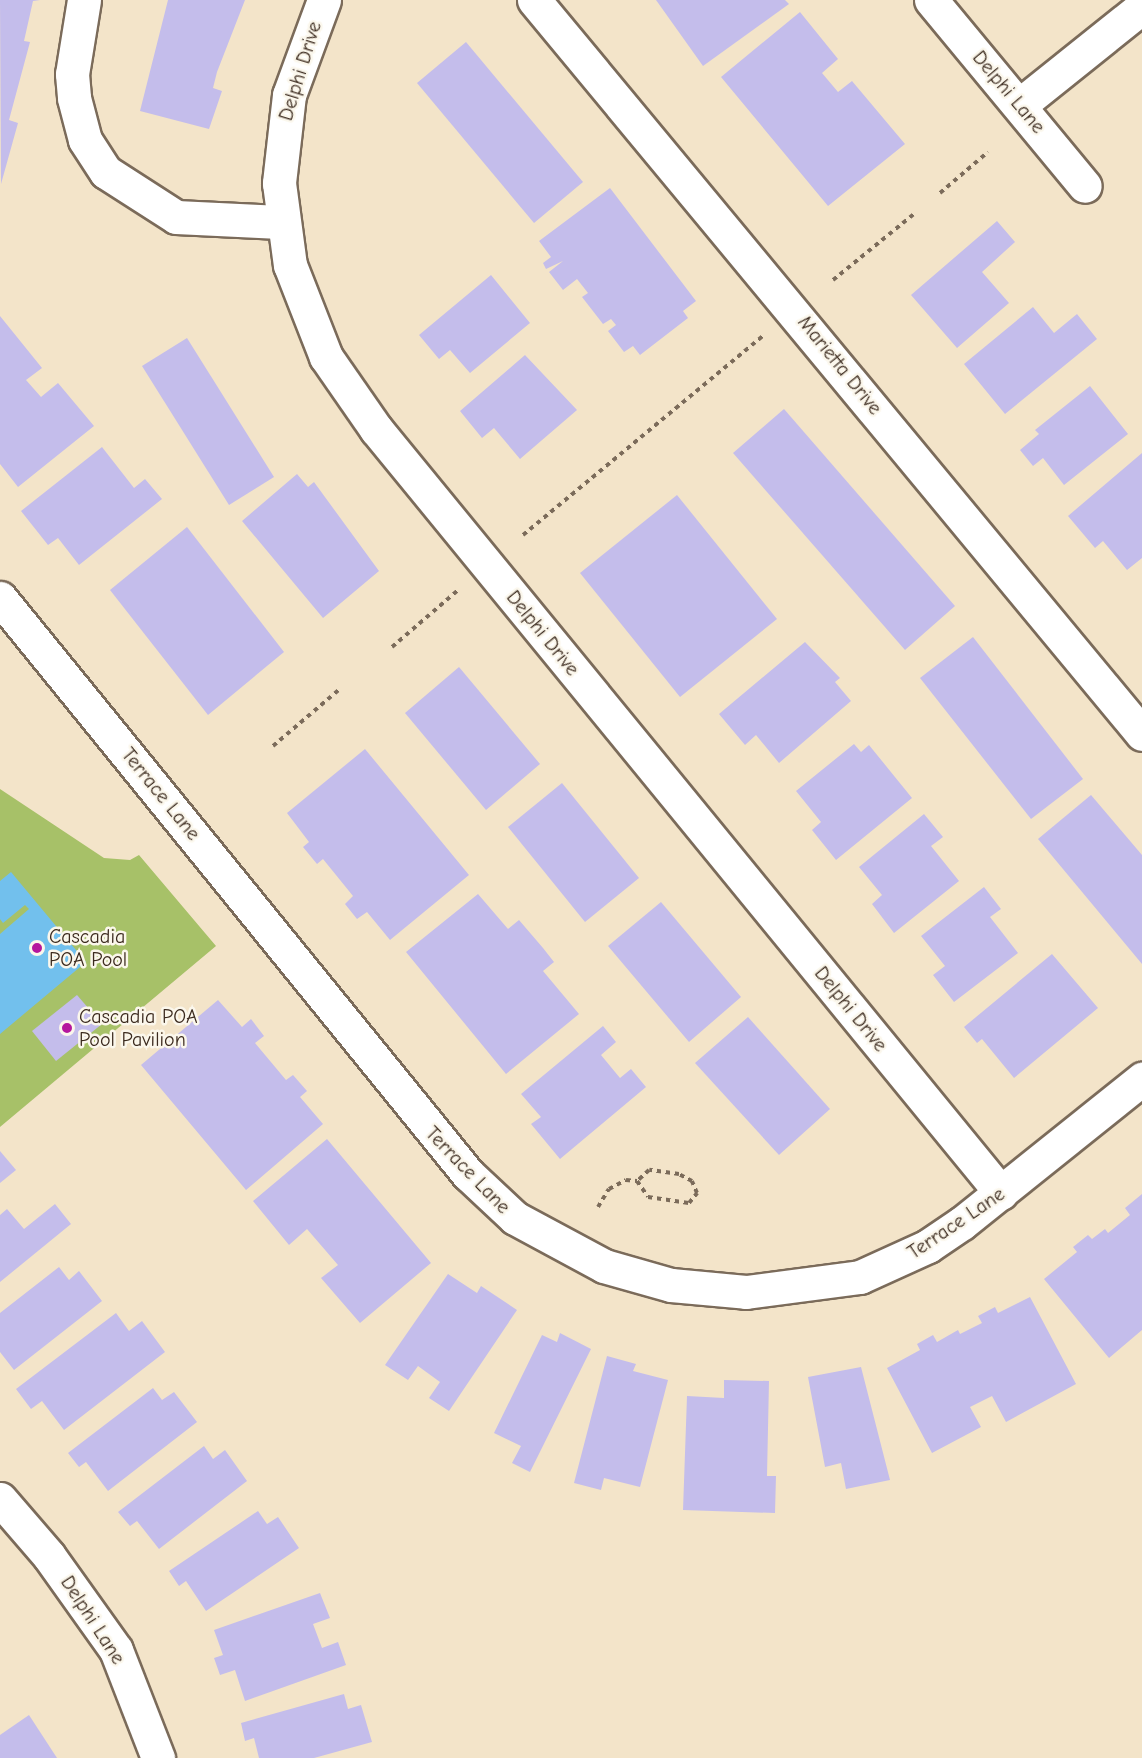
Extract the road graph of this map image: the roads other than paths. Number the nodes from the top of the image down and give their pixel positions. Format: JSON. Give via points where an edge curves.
{"nodes":[{"id":1,"x":84,"y":0,"type":"edge"},
{"id":2,"x":324,"y":0,"type":"edge"},
{"id":3,"x":534,"y":0,"type":"edge"},
{"id":4,"x":931,"y":0,"type":"edge"},
{"id":5,"x":1142,"y":7,"type":"edge"},
{"id":6,"x":1021,"y":104,"type":"junction"},
{"id":7,"x":1084,"y":186,"type":"dead end"},
{"id":8,"x":280,"y":222,"type":"junction"},
{"id":9,"x":0,"y":598,"type":"edge"},
{"id":10,"x":1142,"y":734,"type":"edge"},
{"id":11,"x":1142,"y":1079,"type":"edge"},
{"id":12,"x":1001,"y":1193,"type":"junction"},
{"id":13,"x":0,"y":1499,"type":"edge"},
{"id":14,"x":158,"y":1758,"type":"edge"}],
"edges":[{"from":1,"to":8,"type":"street","via":[[72,74],[74,98],[85,140],[106,172],[176,217]]},
{"from":2,"to":8,"type":"street","name":"Delphi Drive","via":[[289,95],[280,138]]},
{"from":3,"to":10,"type":"street","name":"Marietta Drive"},
{"from":4,"to":6,"type":"street","name":"Delphi Lane"},
{"from":5,"to":6,"type":"street"},
{"from":6,"to":7,"type":"street","name":"Delphi Lane"},
{"from":8,"to":12,"type":"street","name":"Delphi Drive","via":[[312,328],[376,429]]},
{"from":9,"to":12,"type":"street","name":"Terrace Lane","via":[[408,1105],[491,1197],[545,1239],[604,1266],[670,1285],[782,1291],[860,1277],[892,1264],[928,1246]]},
{"from":11,"to":12,"type":"street","name":"Terrace Lane"},
{"from":13,"to":14,"type":"street","name":"Delphi Lane","via":[[116,1650]]}]}
